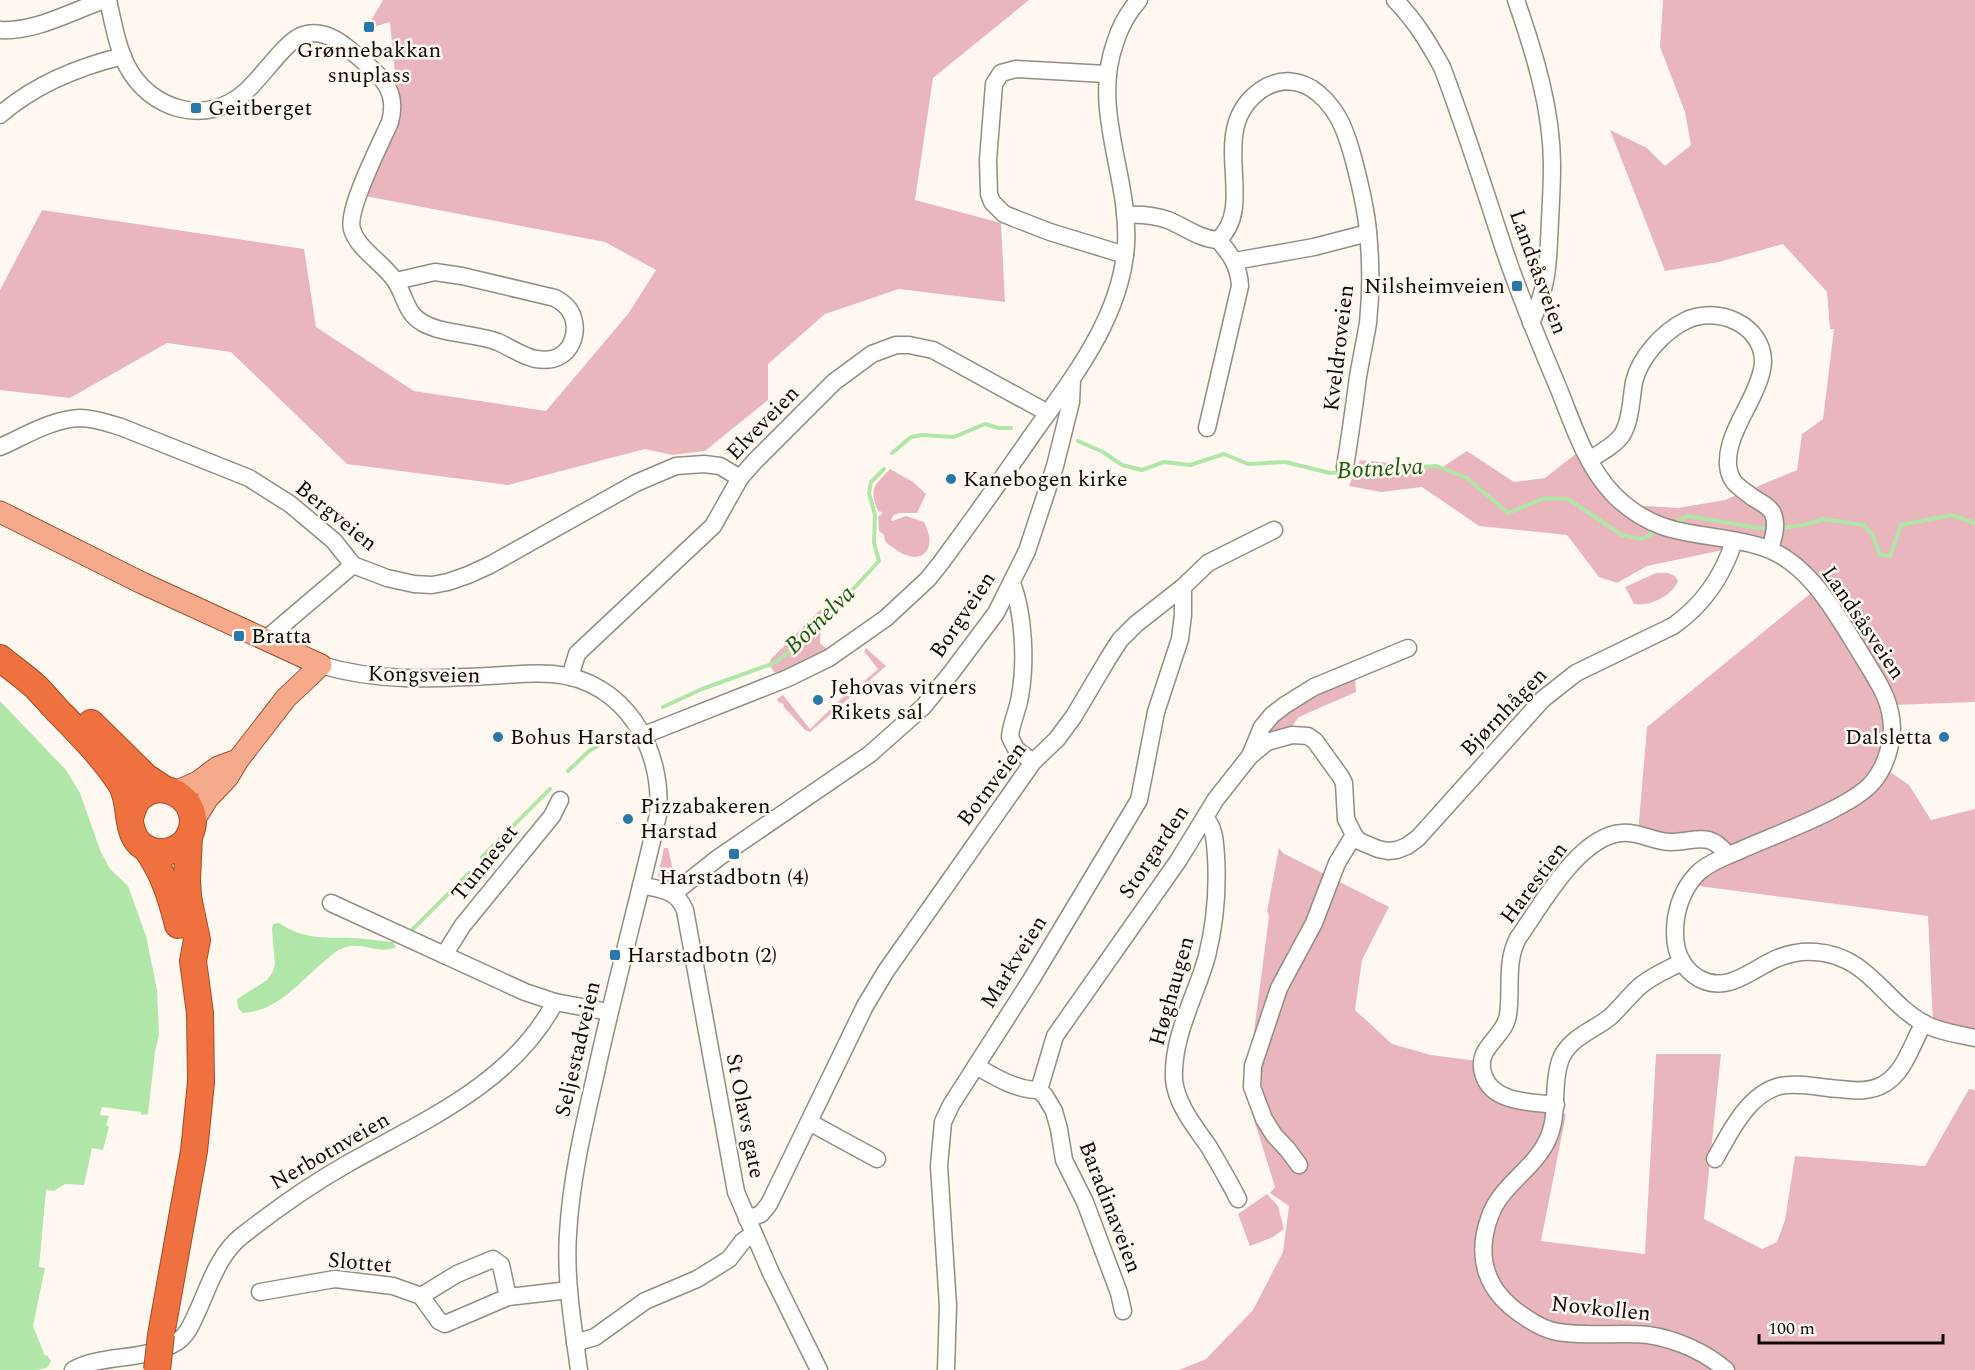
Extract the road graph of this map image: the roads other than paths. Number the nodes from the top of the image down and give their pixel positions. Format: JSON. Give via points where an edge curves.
{"nodes":[{"id":1,"x":107,"y":0,"type":"edge"},
{"id":2,"x":1139,"y":0,"type":"edge"},
{"id":3,"x":1395,"y":0,"type":"edge"},
{"id":4,"x":1516,"y":0,"type":"edge"},
{"id":5,"x":0,"y":30,"type":"edge"},
{"id":6,"x":123,"y":56,"type":"junction"},
{"id":7,"x":1106,"y":74,"type":"junction"},
{"id":8,"x":0,"y":116,"type":"edge"},
{"id":9,"x":1125,"y":215,"type":"junction"},
{"id":10,"x":1368,"y":233,"type":"junction"},
{"id":11,"x":1218,"y":240,"type":"junction"},
{"id":12,"x":1125,"y":255,"type":"junction"},
{"id":13,"x":1235,"y":261,"type":"junction"},
{"id":14,"x":396,"y":281,"type":"junction"},
{"id":15,"x":1531,"y":322,"type":"junction"},
{"id":16,"x":1072,"y":380,"type":"junction"},
{"id":17,"x":1048,"y":413,"type":"junction"},
{"id":18,"x":1207,"y":428,"type":"dead end"},
{"id":19,"x":0,"y":447,"type":"edge"},
{"id":20,"x":1589,"y":460,"type":"junction"},
{"id":21,"x":1345,"y":467,"type":"dead end"},
{"id":22,"x":740,"y":478,"type":"junction"},
{"id":23,"x":0,"y":512,"type":"edge"},
{"id":24,"x":1274,"y":530,"type":"dead end"},
{"id":25,"x":1734,"y":541,"type":"junction"},
{"id":26,"x":1770,"y":549,"type":"junction"},
{"id":27,"x":354,"y":565,"type":"junction"},
{"id":28,"x":1012,"y":584,"type":"junction"},
{"id":29,"x":1183,"y":587,"type":"junction"},
{"id":30,"x":266,"y":639,"type":"junction"},
{"id":31,"x":0,"y":648,"type":"edge"},
{"id":32,"x":1408,"y":648,"type":"dead end"},
{"id":33,"x":294,"y":654,"type":"junction"},
{"id":34,"x":0,"y":658,"type":"edge"},
{"id":35,"x":321,"y":665,"type":"junction"},
{"id":36,"x":570,"y":677,"type":"junction"},
{"id":37,"x":286,"y":698,"type":"junction"},
{"id":38,"x":644,"y":735,"type":"junction"},
{"id":39,"x":1250,"y":756,"type":"junction"},
{"id":40,"x":238,"y":760,"type":"junction"},
{"id":41,"x":1033,"y":762,"type":"junction"},
{"id":42,"x":169,"y":790,"type":"junction"},
{"id":43,"x":560,"y":800,"type":"dead end"},
{"id":44,"x":131,"y":815,"type":"junction"},
{"id":45,"x":1205,"y":818,"type":"junction"},
{"id":46,"x":191,"y":829,"type":"junction"},
{"id":47,"x":1354,"y":835,"type":"junction"},
{"id":48,"x":146,"y":848,"type":"junction"},
{"id":49,"x":1728,"y":855,"type":"junction"},
{"id":50,"x":641,"y":885,"type":"junction"},
{"id":51,"x":674,"y":893,"type":"junction"},
{"id":52,"x":331,"y":903,"type":"dead end"},
{"id":53,"x":444,"y":955,"type":"junction"},
{"id":54,"x":193,"y":961,"type":"junction"},
{"id":55,"x":1682,"y":962,"type":"junction"},
{"id":56,"x":555,"y":1002,"type":"junction"},
{"id":57,"x":609,"y":1012,"type":"junction"},
{"id":58,"x":1924,"y":1023,"type":"junction"},
{"id":59,"x":1975,"y":1038,"type":"edge"},
{"id":60,"x":976,"y":1066,"type":"junction"},
{"id":61,"x":1038,"y":1090,"type":"junction"},
{"id":62,"x":1556,"y":1105,"type":"junction"},
{"id":63,"x":809,"y":1122,"type":"junction"},
{"id":64,"x":877,"y":1159,"type":"dead end"},
{"id":65,"x":1715,"y":1159,"type":"dead end"},
{"id":66,"x":1299,"y":1165,"type":"dead end"},
{"id":67,"x":1238,"y":1199,"type":"dead end"},
{"id":68,"x":750,"y":1227,"type":"junction"},
{"id":69,"x":569,"y":1290,"type":"junction"},
{"id":70,"x":260,"y":1292,"type":"dead end"},
{"id":71,"x":421,"y":1296,"type":"junction"},
{"id":72,"x":508,"y":1297,"type":"junction"},
{"id":73,"x":1122,"y":1311,"type":"dead end"},
{"id":74,"x":575,"y":1343,"type":"junction"},
{"id":75,"x":155,"y":1357,"type":"edge"},
{"id":76,"x":73,"y":1370,"type":"edge"},
{"id":77,"x":579,"y":1370,"type":"edge"},
{"id":78,"x":819,"y":1370,"type":"edge"},
{"id":79,"x":946,"y":1370,"type":"edge"},
{"id":80,"x":1726,"y":1370,"type":"edge"}],
"edges":[{"from":1,"to":5,"type":"street","via":[[39,24]]},
{"from":1,"to":6,"type":"street"},
{"from":2,"to":7,"type":"street","via":[[1123,22]]},
{"from":3,"to":15,"type":"street","name":"Landsåsveien","via":[[1418,25],[1442,67]]},
{"from":4,"to":15,"type":"street","via":[[1538,68],[1552,164],[1549,264],[1543,294]]},
{"from":6,"to":8,"type":"street","via":[[98,62],[40,87]]},
{"from":6,"to":14,"type":"street","via":[[136,80],[160,102],[194,112],[225,106],[243,94],[286,46],[304,35],[316,33],[334,38],[375,71],[387,84],[393,110],[364,181],[352,217],[352,230]]},
{"from":7,"to":9,"type":"street","via":[[1108,114]]},
{"from":7,"to":12,"type":"street","via":[[1016,69],[1001,73],[994,84],[988,194],[1004,214]]},
{"from":9,"to":11,"type":"street","via":[[1146,214]]},
{"from":9,"to":12,"type":"street"},
{"from":10,"to":11,"type":"street","name":"Kveldroveien","via":[[1342,123],[1313,89],[1303,83],[1283,81],[1252,97],[1236,122],[1233,214]]},
{"from":10,"to":13,"type":"street"},
{"from":10,"to":21,"type":"street","name":"Kveldroveien","via":[[1369,308]]},
{"from":11,"to":13,"type":"street"},
{"from":12,"to":16,"type":"street","via":[[1121,277],[1101,328]]},
{"from":13,"to":18,"type":"street","via":[[1239,296]]},
{"from":14,"to":14,"type":"street","via":[[411,313],[422,323],[439,329],[498,342],[533,359],[559,357],[573,341],[573,316],[555,298],[435,272]]},
{"from":15,"to":20,"type":"street","name":"Landsåsveien"},
{"from":16,"to":17,"type":"street"},
{"from":16,"to":28,"type":"street","name":"Borgveien","via":[[1071,402],[1050,486]]},
{"from":17,"to":22,"type":"street","name":"Elveveien","via":[[933,350],[896,345],[872,354],[842,375]]},
{"from":17,"to":38,"type":"street","via":[[928,579],[886,618],[811,668]]},
{"from":19,"to":27,"type":"street","name":"Bergveien","via":[[55,423],[81,418],[101,420],[249,478],[290,504],[334,541]]},
{"from":20,"to":25,"type":"street","name":"Landsåsveien","via":[[1613,494],[1644,518],[1676,531]]},
{"from":20,"to":26,"type":"street","via":[[1622,435],[1644,359],[1670,330],[1693,317],[1721,315],[1733,319],[1752,334],[1760,347],[1763,364],[1732,442],[1729,470],[1738,487],[1771,510],[1775,524]]},
{"from":22,"to":27,"type":"street","name":"Bergveien","via":[[720,466],[704,464],[658,472],[490,565],[448,582],[414,584]]},
{"from":22,"to":36,"type":"street","name":"Elveveien","via":[[713,526],[581,650]]},
{"from":23,"to":30,"type":"main road","name":"Kongsveien"},
{"from":24,"to":29,"type":"street","name":"Botnveien","via":[[1208,563]]},
{"from":25,"to":26,"type":"street","name":"Landsåsveien"},
{"from":25,"to":47,"type":"street","name":"Bjørnhågen","via":[[1728,562],[1713,587],[1687,616],[1557,686],[1418,838],[1388,851],[1368,846]]},
{"from":26,"to":49,"type":"street","name":"Landsåsveien","via":[[1807,577],[1851,637],[1887,699],[1890,744],[1881,770],[1863,791]]},
{"from":27,"to":30,"type":"street"},
{"from":28,"to":41,"type":"street","via":[[1017,597],[1022,666],[1021,694],[1010,737],[1016,749]]},
{"from":28,"to":51,"type":"street","name":"Borgveien","via":[[989,625],[923,707],[893,735]]},
{"from":29,"to":41,"type":"street","name":"Botnveien","via":[[1120,640],[1074,716]]},
{"from":29,"to":60,"type":"street","name":"Markveien","via":[[1180,639],[1156,712],[1140,800]]},
{"from":30,"to":33,"type":"main road","name":"Kongsveien"},
{"from":31,"to":42,"type":"highway","via":[[90,722],[146,777]]},
{"from":32,"to":39,"type":"street","name":"Storgarden","via":[[1328,681],[1285,705],[1262,727]]},
{"from":33,"to":35,"type":"main road","name":"Kongsveien"},
{"from":33,"to":37,"type":"main road"},
{"from":34,"to":44,"type":"highway","via":[[36,687],[107,764],[126,793]]},
{"from":35,"to":36,"type":"street","name":"Kongsveien","via":[[379,678],[539,673]]},
{"from":35,"to":37,"type":"main road"},
{"from":36,"to":38,"type":"street","name":"Kongsveien","via":[[616,700]]},
{"from":37,"to":40,"type":"main road"},
{"from":38,"to":50,"type":"street","name":"Seljestadveien","via":[[654,759],[659,801]]},
{"from":39,"to":45,"type":"street","name":"Storgarden"},
{"from":39,"to":47,"type":"street","via":[[1267,742],[1292,735],[1308,736],[1315,741],[1344,783],[1346,819]]},
{"from":40,"to":42,"type":"main road","via":[[218,767],[198,782]]},
{"from":40,"to":46,"type":"main road","via":[[203,805]]},
{"from":41,"to":63,"type":"street","name":"Botnveien","via":[[886,971],[856,1023]]},
{"from":42,"to":44,"type":"highway","via":[[153,790],[144,795]]},
{"from":42,"to":46,"type":"highway","via":[[190,807]]},
{"from":43,"to":53,"type":"street","name":"Tunneset","via":[[552,816],[463,925]]},
{"from":44,"to":48,"type":"highway","via":[[135,837]]},
{"from":45,"to":61,"type":"street","name":"Storgarden","via":[[1055,1036]]},
{"from":45,"to":67,"type":"street","name":"Høghaugen","via":[[1214,835],[1214,917],[1207,956],[1179,1040],[1174,1079],[1183,1107]]},
{"from":46,"to":48,"type":"highway","via":[[179,847],[171,851]]},
{"from":46,"to":54,"type":"highway","via":[[186,864],[196,940]]},
{"from":47,"to":66,"type":"street","via":[[1279,988],[1253,1066],[1252,1087],[1264,1119]]},
{"from":48,"to":54,"type":"highway","via":[[166,882],[182,943]]},
{"from":49,"to":55,"type":"street","name":"Landsåsveien","via":[[1699,872],[1680,900],[1675,937]]},
{"from":49,"to":62,"type":"street","name":"Harestien","via":[[1711,839],[1664,842],[1628,833],[1604,838],[1569,867],[1518,938],[1510,962],[1508,1018],[1485,1052],[1481,1068],[1487,1085],[1502,1096]]},
{"from":50,"to":51,"type":"street"},
{"from":50,"to":57,"type":"street","name":"Seljestadveien"},
{"from":51,"to":68,"type":"street","name":"St Olavs gate","via":[[685,910],[731,1174]]},
{"from":52,"to":53,"type":"street"},
{"from":53,"to":56,"type":"street"},
{"from":54,"to":75,"type":"highway","via":[[201,1038],[199,1118]]},
{"from":55,"to":58,"type":"street","via":[[1698,978],[1729,983],[1789,954],[1836,955],[1861,967]]},
{"from":55,"to":62,"type":"street","name":"Novkollen","via":[[1640,987],[1610,1017],[1569,1046],[1557,1072]]},
{"from":56,"to":57,"type":"street"},
{"from":56,"to":75,"type":"street","name":"Nerbotnveien","via":[[525,1046],[489,1079],[415,1128],[289,1200],[237,1239],[222,1259],[189,1330]]},
{"from":57,"to":69,"type":"street","name":"Seljestadveien","via":[[574,1176],[568,1235]]},
{"from":58,"to":59,"type":"street","via":[[1937,1030]]},
{"from":58,"to":65,"type":"street","via":[[1898,1073],[1885,1084],[1857,1091],[1796,1085],[1767,1091],[1741,1116]]},
{"from":60,"to":61,"type":"street","via":[[1011,1084]]},
{"from":60,"to":79,"type":"street","name":"Markveien","via":[[946,1113],[941,1133],[939,1166],[948,1306]]},
{"from":61,"to":73,"type":"street","name":"Baradinaveien","via":[[1054,1111],[1064,1160],[1085,1202]]},
{"from":62,"to":80,"type":"street","name":"Novkollen","via":[[1544,1147],[1500,1196],[1490,1213],[1484,1261],[1494,1290],[1505,1303],[1547,1329],[1649,1335],[1707,1356]]},
{"from":63,"to":64,"type":"street"},
{"from":63,"to":68,"type":"street","name":"Botnveien","via":[[769,1204]]},
{"from":68,"to":74,"type":"street","name":"Botnveien","via":[[729,1258],[686,1284],[645,1300],[595,1337]]},
{"from":68,"to":78,"type":"street","name":"St Olavs gate"},
{"from":69,"to":72,"type":"street"},
{"from":69,"to":74,"type":"street","name":"Seljestadveien"},
{"from":70,"to":71,"type":"street","name":"Slottet","via":[[335,1279],[393,1286]]},
{"from":71,"to":72,"type":"street","via":[[445,1324]]},
{"from":71,"to":72,"type":"street","via":[[457,1274],[493,1259],[501,1265]]},
{"from":74,"to":77,"type":"street","name":"Seljestadveien"},
{"from":75,"to":76,"type":"street","name":"Nerbotnveien","via":[[91,1363]]}]}
